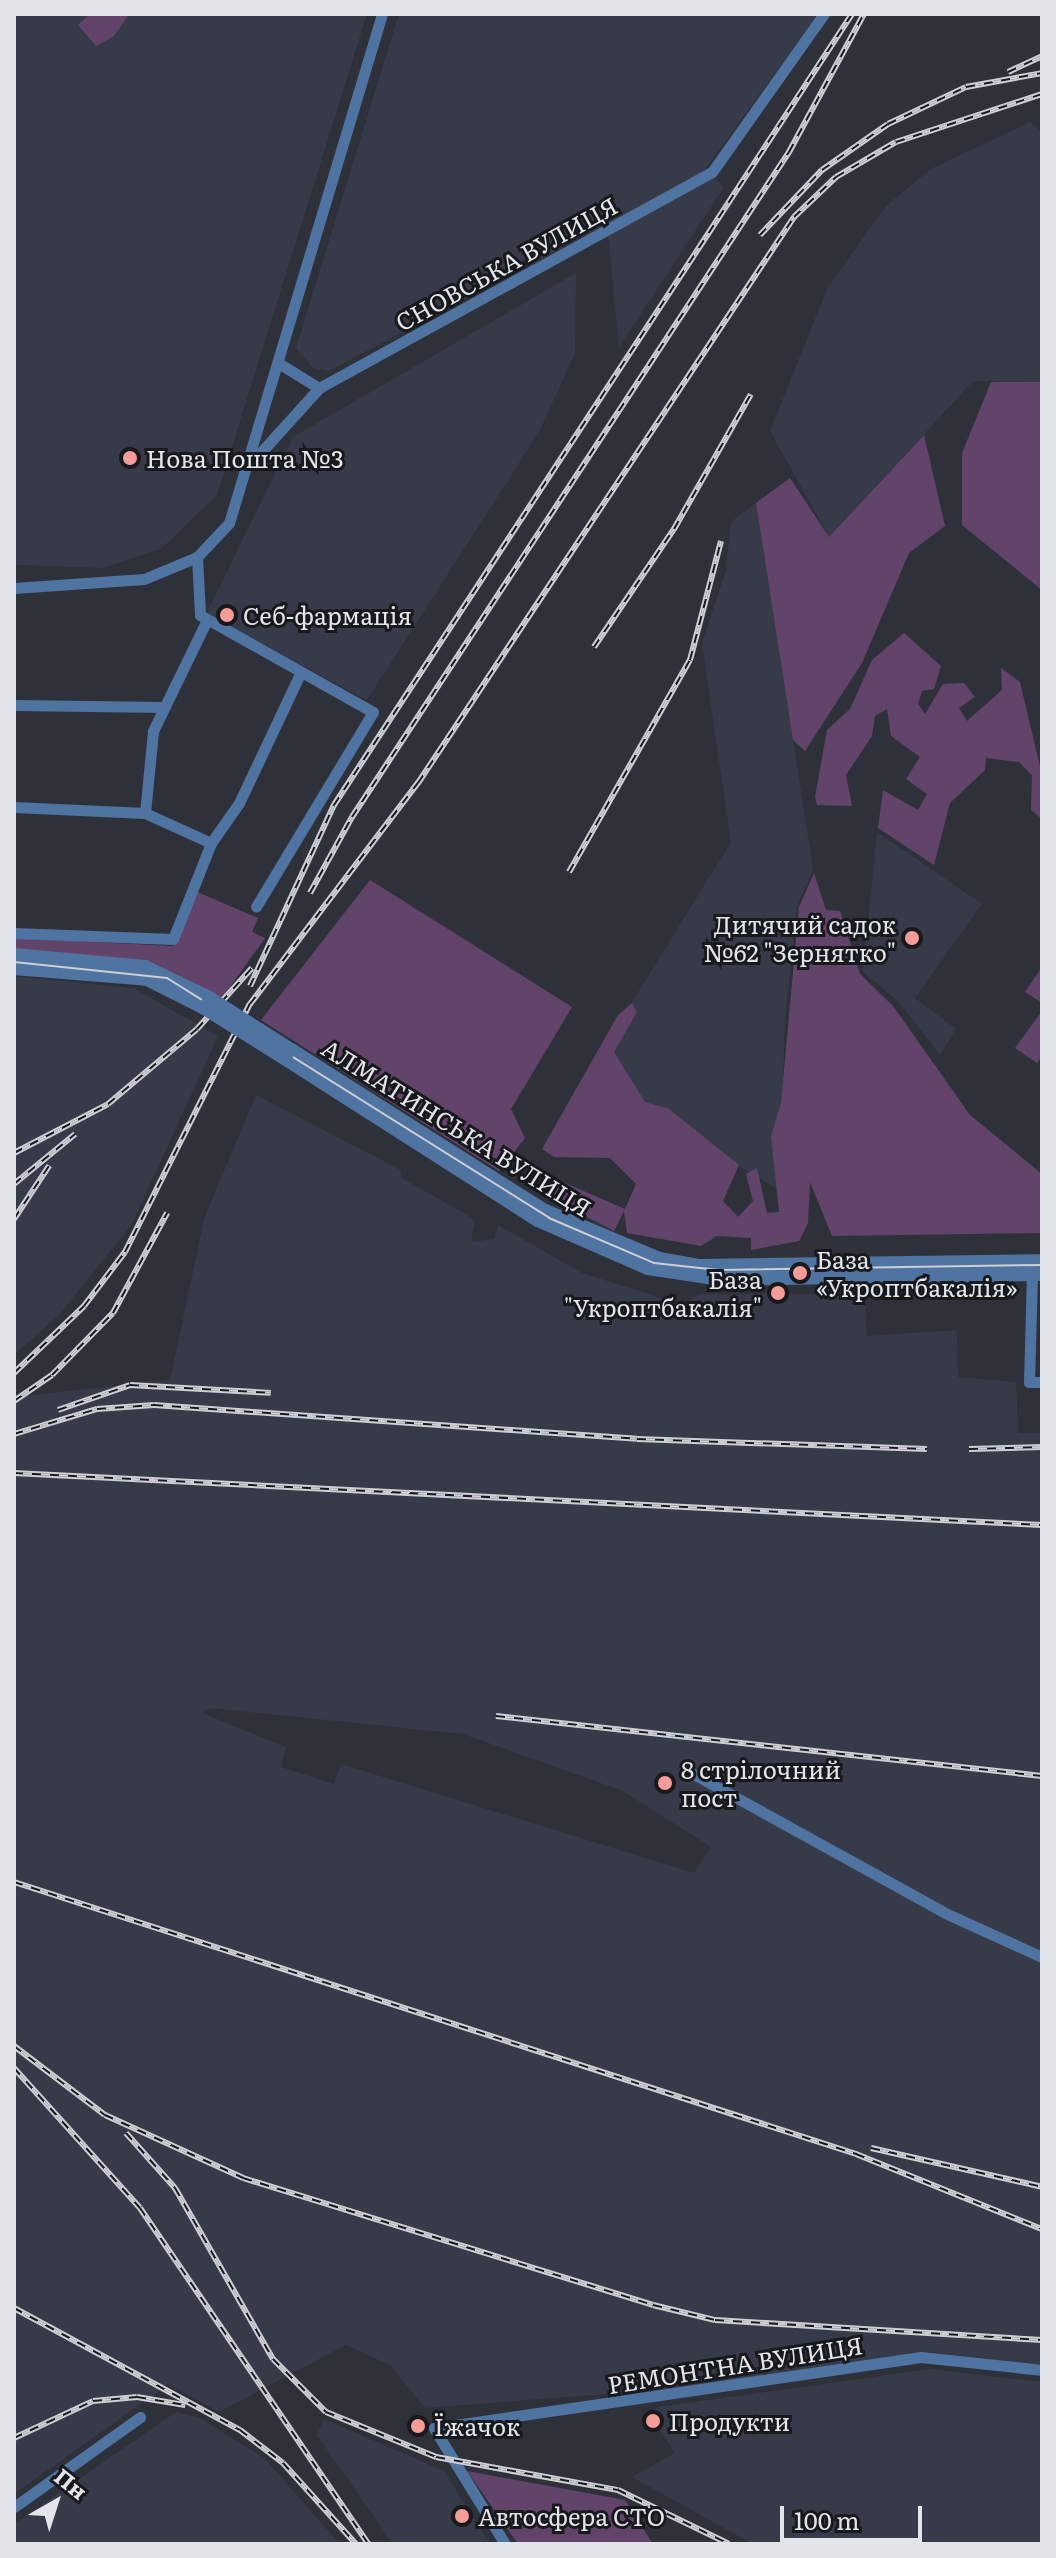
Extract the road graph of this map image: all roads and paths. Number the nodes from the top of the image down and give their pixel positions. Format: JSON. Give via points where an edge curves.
{"nodes":[{"id":1,"x":382,"y":14,"type":"edge"},
{"id":2,"x":824,"y":14,"type":"edge"},
{"id":3,"x":280,"y":364,"type":"junction"},
{"id":4,"x":319,"y":388,"type":"junction"},
{"id":5,"x":251,"y":464,"type":"junction"},
{"id":6,"x":197,"y":557,"type":"junction"},
{"id":7,"x":14,"y":588,"type":"edge"},
{"id":8,"x":207,"y":620,"type":"junction"},
{"id":9,"x":300,"y":674,"type":"junction"},
{"id":10,"x":14,"y":705,"type":"edge"},
{"id":11,"x":164,"y":707,"type":"junction"},
{"id":12,"x":14,"y":807,"type":"edge"},
{"id":13,"x":145,"y":813,"type":"junction"},
{"id":14,"x":211,"y":843,"type":"junction"},
{"id":15,"x":256,"y":907,"type":"dead end"},
{"id":16,"x":14,"y":933,"type":"edge"},
{"id":17,"x":14,"y":955,"type":"edge"},
{"id":18,"x":14,"y":968,"type":"edge"},
{"id":19,"x":206,"y":1002,"type":"junction"},
{"id":20,"x":288,"y":1054,"type":"junction"},
{"id":21,"x":1042,"y":1261,"type":"edge"},
{"id":22,"x":1037,"y":1274,"type":"edge"},
{"id":23,"x":1036,"y":1382,"type":"edge"},
{"id":24,"x":690,"y":1772,"type":"dead end"},
{"id":25,"x":1042,"y":1957,"type":"edge"},
{"id":26,"x":1042,"y":2370,"type":"edge"},
{"id":27,"x":140,"y":2417,"type":"dead end"},
{"id":28,"x":14,"y":2507,"type":"edge"},
{"id":29,"x":505,"y":2544,"type":"edge"}],
"edges":[{"from":1,"to":3,"type":"street"},
{"from":2,"to":4,"type":"street","name":"СНОВСЬКА ВУЛИЦЯ","via":[[712,172]]},
{"from":3,"to":4,"type":"street"},
{"from":3,"to":5,"type":"street"},
{"from":4,"to":5,"type":"street","name":"СНОВСЬКА ВУЛИЦЯ"},
{"from":5,"to":6,"type":"street","via":[[229,523]]},
{"from":6,"to":7,"type":"street","via":[[115,584]]},
{"from":6,"to":8,"type":"street","via":[[202,580],[195,609]]},
{"from":8,"to":9,"type":"street"},
{"from":8,"to":11,"type":"street"},
{"from":9,"to":14,"type":"street","via":[[239,803]]},
{"from":9,"to":15,"type":"street","via":[[368,707],[369,727]]},
{"from":10,"to":11,"type":"street"},
{"from":11,"to":13,"type":"street","via":[[146,754]]},
{"from":12,"to":13,"type":"street"},
{"from":13,"to":14,"type":"street"},
{"from":14,"to":16,"type":"street","via":[[173,939]]},
{"from":17,"to":19,"type":"street","name":"АЛМАТИНСЬКА ВУЛИЦЯ","via":[[145,967]]},
{"from":18,"to":19,"type":"street","name":"АЛМАТИНСЬКА ВУЛИЦЯ","via":[[147,979]]},
{"from":19,"to":20,"type":"street","name":"АЛМАТИНСЬКА ВУЛИЦЯ","bridge":true},
{"from":20,"to":21,"type":"street","name":"АЛМАТИНСЬКА ВУЛИЦЯ","via":[[545,1211],[659,1259],[698,1266]]},
{"from":20,"to":22,"type":"street","name":"АЛМАТИНСЬКА ВУЛИЦЯ","via":[[538,1220],[648,1268],[721,1279]]},
{"from":22,"to":23,"type":"street"},
{"from":24,"to":25,"type":"street","via":[[945,1913]]},
{"from":26,"to":29,"type":"street","name":"РЕМОНТНА ВУЛИЦЯ","via":[[921,2357],[434,2428]]},
{"from":27,"to":28,"type":"street"}]}
